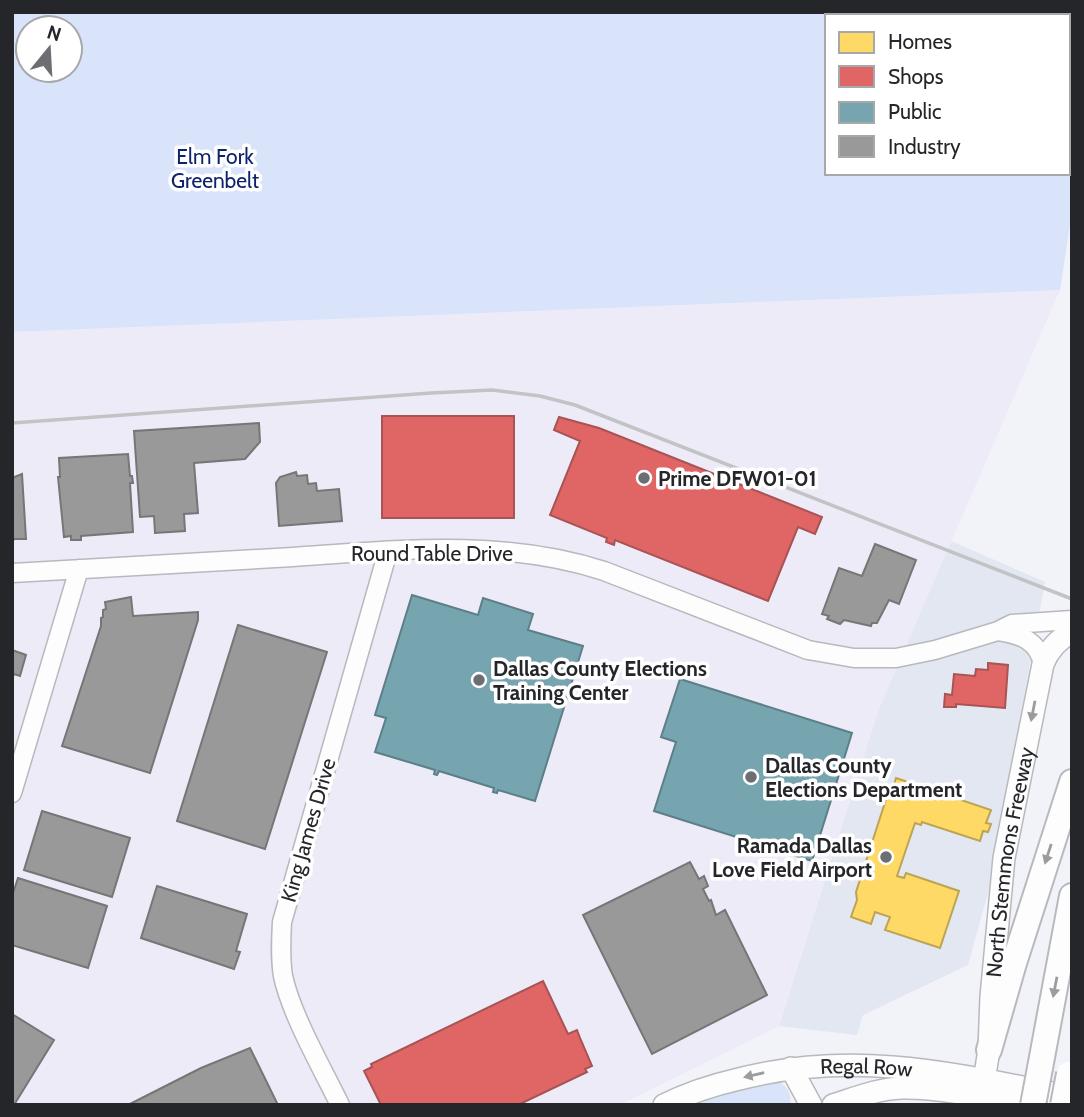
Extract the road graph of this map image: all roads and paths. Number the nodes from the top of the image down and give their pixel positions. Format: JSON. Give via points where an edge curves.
{"nodes":[{"id":1,"x":388,"y":551,"type":"junction"},
{"id":2,"x":79,"y":569,"type":"junction"},
{"id":3,"x":12,"y":573,"type":"edge"},
{"id":4,"x":1072,"y":620,"type":"edge"},
{"id":5,"x":998,"y":631,"type":"junction"},
{"id":6,"x":1072,"y":632,"type":"edge"},
{"id":7,"x":1043,"y":664,"type":"junction"},
{"id":8,"x":1072,"y":782,"type":"edge"},
{"id":9,"x":12,"y":793,"type":"edge"},
{"id":10,"x":1072,"y":896,"type":"edge"},
{"id":11,"x":989,"y":1050,"type":"junction"},
{"id":12,"x":791,"y":1068,"type":"junction"},
{"id":13,"x":1071,"y":1076,"type":"edge"},
{"id":14,"x":900,"y":1088,"type":"junction"},
{"id":15,"x":982,"y":1094,"type":"edge"},
{"id":16,"x":340,"y":1105,"type":"edge"},
{"id":17,"x":664,"y":1105,"type":"edge"},
{"id":18,"x":810,"y":1105,"type":"edge"},
{"id":19,"x":833,"y":1105,"type":"edge"},
{"id":20,"x":954,"y":1105,"type":"edge"},
{"id":21,"x":1019,"y":1105,"type":"edge"},
{"id":22,"x":1033,"y":1105,"type":"edge"},
{"id":23,"x":1063,"y":1105,"type":"edge"}],
"edges":[{"from":1,"to":2,"type":"street","name":"Round Table Drive"},
{"from":1,"to":5,"type":"street","name":"Round Table Drive","via":[[517,552],[578,563],[795,646],[838,657],[908,657]]},
{"from":1,"to":16,"type":"street","name":"King James Drive","via":[[282,922],[280,951],[286,987]]},
{"from":2,"to":3,"type":"street","name":"Round Table Drive"},
{"from":2,"to":9,"type":"street"},
{"from":4,"to":5,"type":"street","name":"Round Table Drive","via":[[1029,621]]},
{"from":5,"to":7,"type":"street","via":[[1027,638]]},
{"from":6,"to":7,"type":"main road","name":"North Stemmons Freeway","via":[[1059,639]]},
{"from":7,"to":11,"type":"main road","name":"North Stemmons Freeway","one_way":true,"via":[[1004,858]]},
{"from":8,"to":11,"type":"highway","one_way":true},
{"from":10,"to":22,"type":"highway","one_way":true,"bridge":true},
{"from":11,"to":15,"type":"main road","name":"North Stemmons Freeway"},
{"from":12,"to":15,"type":"main road","name":"Regal Row","via":[[907,1066]]},
{"from":12,"to":17,"type":"main road","name":"Regal Row","one_way":true,"via":[[719,1084]]},
{"from":12,"to":18,"type":"main road"},
{"from":13,"to":15,"type":"main road","name":"Regal Row"},
{"from":13,"to":23,"type":"highway","bridge":true},
{"from":14,"to":15,"type":"main road","name":"Regal Row"},
{"from":14,"to":19,"type":"main road","name":"Regal Row"},
{"from":14,"to":20,"type":"main road"},
{"from":15,"to":21,"type":"main road","name":"Regal Row"}]}
